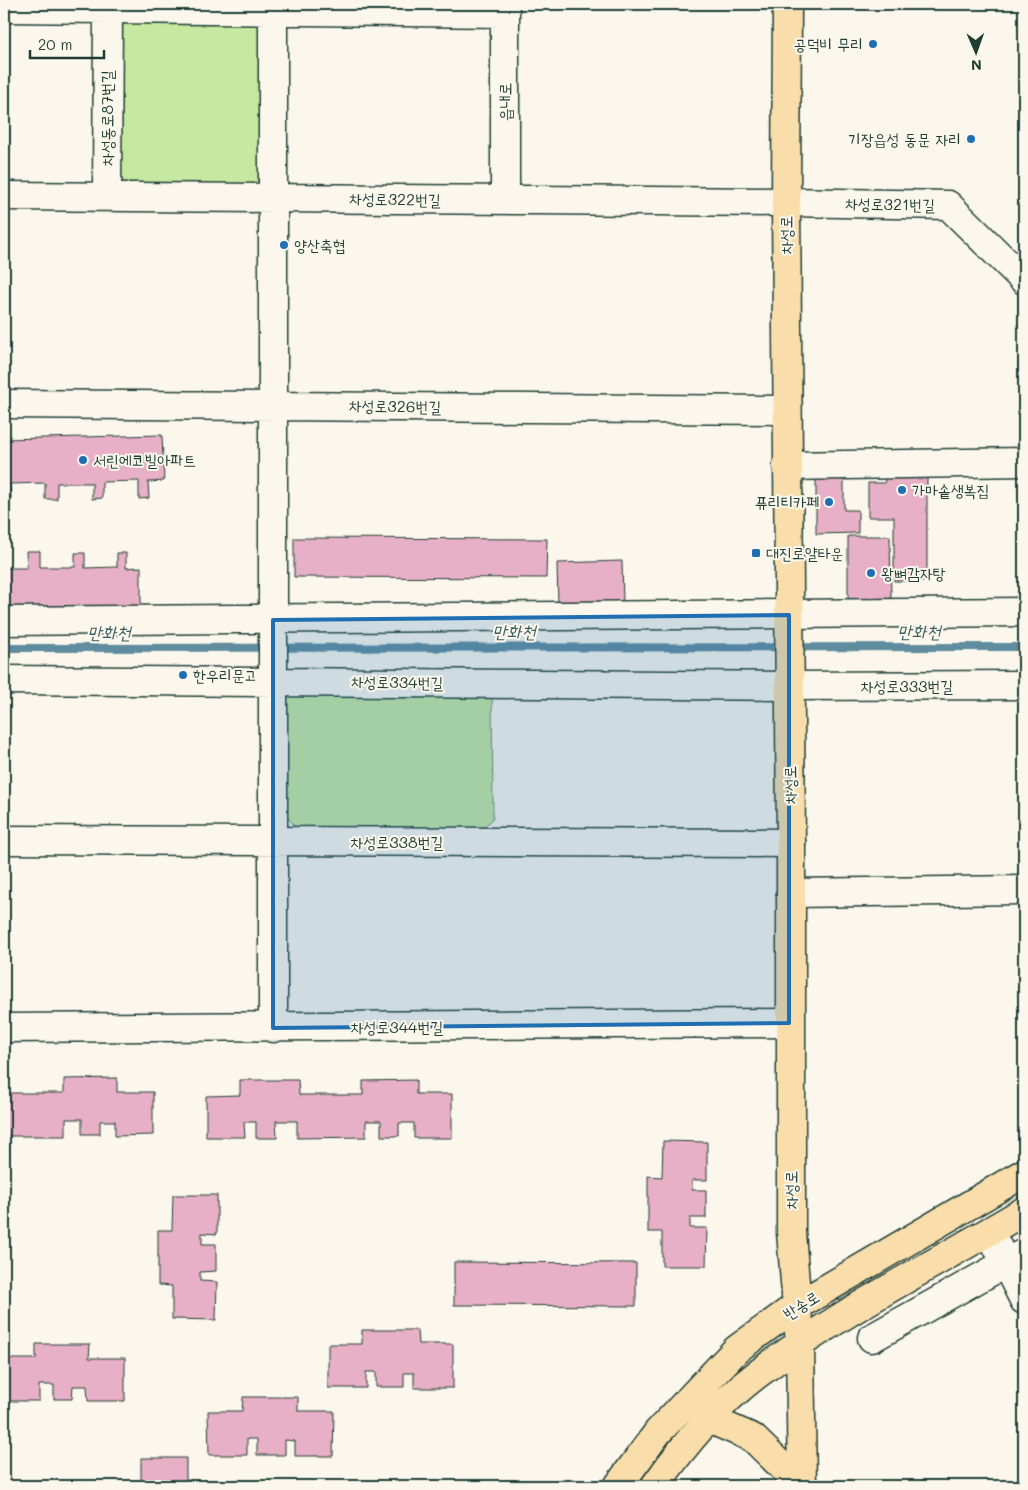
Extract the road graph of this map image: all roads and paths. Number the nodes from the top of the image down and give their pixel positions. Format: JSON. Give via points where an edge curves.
{"nodes":[{"id":1,"x":787,"y":4,"type":"edge"},
{"id":2,"x":274,"y":7,"type":"edge"},
{"id":3,"x":4,"y":8,"type":"edge"},
{"id":4,"x":505,"y":8,"type":"edge"},
{"id":5,"x":108,"y":9,"type":"junction"},
{"id":6,"x":4,"y":196,"type":"edge"},
{"id":7,"x":107,"y":197,"type":"junction"},
{"id":8,"x":273,"y":198,"type":"junction"},
{"id":9,"x":505,"y":200,"type":"junction"},
{"id":10,"x":786,"y":202,"type":"junction"},
{"id":11,"x":1024,"y":280,"type":"edge"},
{"id":12,"x":4,"y":404,"type":"edge"},
{"id":13,"x":273,"y":405,"type":"junction"},
{"id":14,"x":786,"y":410,"type":"junction"},
{"id":15,"x":1024,"y":462,"type":"edge"},
{"id":16,"x":787,"y":466,"type":"junction"},
{"id":17,"x":1024,"y":612,"type":"edge"},
{"id":18,"x":4,"y":621,"type":"edge"},
{"id":19,"x":789,"y":622,"type":"junction"},
{"id":20,"x":273,"y":627,"type":"junction"},
{"id":21,"x":273,"y":676,"type":"junction"},
{"id":22,"x":4,"y":680,"type":"edge"},
{"id":23,"x":790,"y":682,"type":"junction"},
{"id":24,"x":1024,"y":685,"type":"edge"},
{"id":25,"x":4,"y":840,"type":"edge"},
{"id":26,"x":273,"y":842,"type":"junction"},
{"id":27,"x":791,"y":843,"type":"junction"},
{"id":28,"x":1024,"y":890,"type":"edge"},
{"id":29,"x":791,"y":892,"type":"junction"},
{"id":30,"x":789,"y":1023,"type":"junction"},
{"id":31,"x":4,"y":1028,"type":"edge"},
{"id":32,"x":273,"y":1028,"type":"junction"},
{"id":33,"x":1024,"y":1173,"type":"edge"},
{"id":34,"x":1024,"y":1211,"type":"edge"},
{"id":35,"x":990,"y":1232,"type":"junction"},
{"id":36,"x":1014,"y":1258,"type":"edge"},
{"id":37,"x":1024,"y":1300,"type":"edge"},
{"id":38,"x":795,"y":1307,"type":"junction"},
{"id":39,"x":872,"y":1338,"type":"dead end"},
{"id":40,"x":800,"y":1345,"type":"junction"},
{"id":41,"x":709,"y":1420,"type":"junction"},
{"id":42,"x":618,"y":1486,"type":"edge"},
{"id":43,"x":656,"y":1486,"type":"edge"},
{"id":44,"x":802,"y":1486,"type":"edge"}],
"edges":[{"from":1,"to":10,"type":"main road","name":"차성로"},
{"from":2,"to":4,"type":"street"},
{"from":2,"to":5,"type":"street"},
{"from":2,"to":8,"type":"street"},
{"from":3,"to":5,"type":"street"},
{"from":4,"to":9,"type":"street","name":"읍내로"},
{"from":5,"to":7,"type":"street","name":"차성동로87번길"},
{"from":6,"to":7,"type":"street","name":"차성로322번길"},
{"from":7,"to":8,"type":"street","name":"차성로322번길"},
{"from":8,"to":9,"type":"street","name":"차성로322번길"},
{"from":8,"to":13,"type":"street"},
{"from":9,"to":10,"type":"street","name":"차성로322번길"},
{"from":10,"to":11,"type":"street","name":"차성로321번길","via":[[948,205]]},
{"from":10,"to":14,"type":"main road","name":"차성로"},
{"from":12,"to":13,"type":"street","name":"차성로326번길"},
{"from":13,"to":14,"type":"street","name":"차성로326번길"},
{"from":13,"to":20,"type":"street"},
{"from":14,"to":16,"type":"main road","name":"차성로"},
{"from":15,"to":16,"type":"street"},
{"from":16,"to":19,"type":"main road","name":"차성로"},
{"from":17,"to":19,"type":"street"},
{"from":18,"to":20,"type":"street"},
{"from":19,"to":20,"type":"street"},
{"from":19,"to":23,"type":"main road","name":"차성로"},
{"from":20,"to":21,"type":"street"},
{"from":21,"to":22,"type":"street","name":"차성로334번길"},
{"from":21,"to":23,"type":"street","name":"차성로334번길"},
{"from":21,"to":26,"type":"street"},
{"from":23,"to":24,"type":"street","name":"차성로333번길"},
{"from":23,"to":27,"type":"main road","name":"차성로"},
{"from":25,"to":26,"type":"street","name":"차성로338번길"},
{"from":26,"to":27,"type":"street","name":"차성로338번길"},
{"from":26,"to":32,"type":"street"},
{"from":27,"to":29,"type":"main road","name":"차성로"},
{"from":28,"to":29,"type":"street"},
{"from":29,"to":30,"type":"main road","name":"차성로"},
{"from":30,"to":32,"type":"street","name":"차성로344번길"},
{"from":30,"to":38,"type":"main road","name":"차성로"},
{"from":31,"to":32,"type":"street","name":"차성로344번길"},
{"from":33,"to":38,"type":"main road","name":"반송로"},
{"from":34,"to":35,"type":"main road","name":"반송로"},
{"from":35,"to":36,"type":"street"},
{"from":35,"to":40,"type":"main road","name":"반송로","via":[[828,1324]]},
{"from":36,"to":37,"type":"street"},
{"from":36,"to":39,"type":"street"},
{"from":38,"to":40,"type":"main road","name":"차성로"},
{"from":38,"to":42,"type":"main road","name":"반송로","via":[[737,1349],[698,1388],[658,1432]]},
{"from":40,"to":41,"type":"main road","name":"반송로","via":[[754,1377]]},
{"from":40,"to":44,"type":"main road","name":"차성로"},
{"from":41,"to":43,"type":"main road","name":"반송로"},
{"from":41,"to":44,"type":"main road","via":[[753,1438]]}]}
